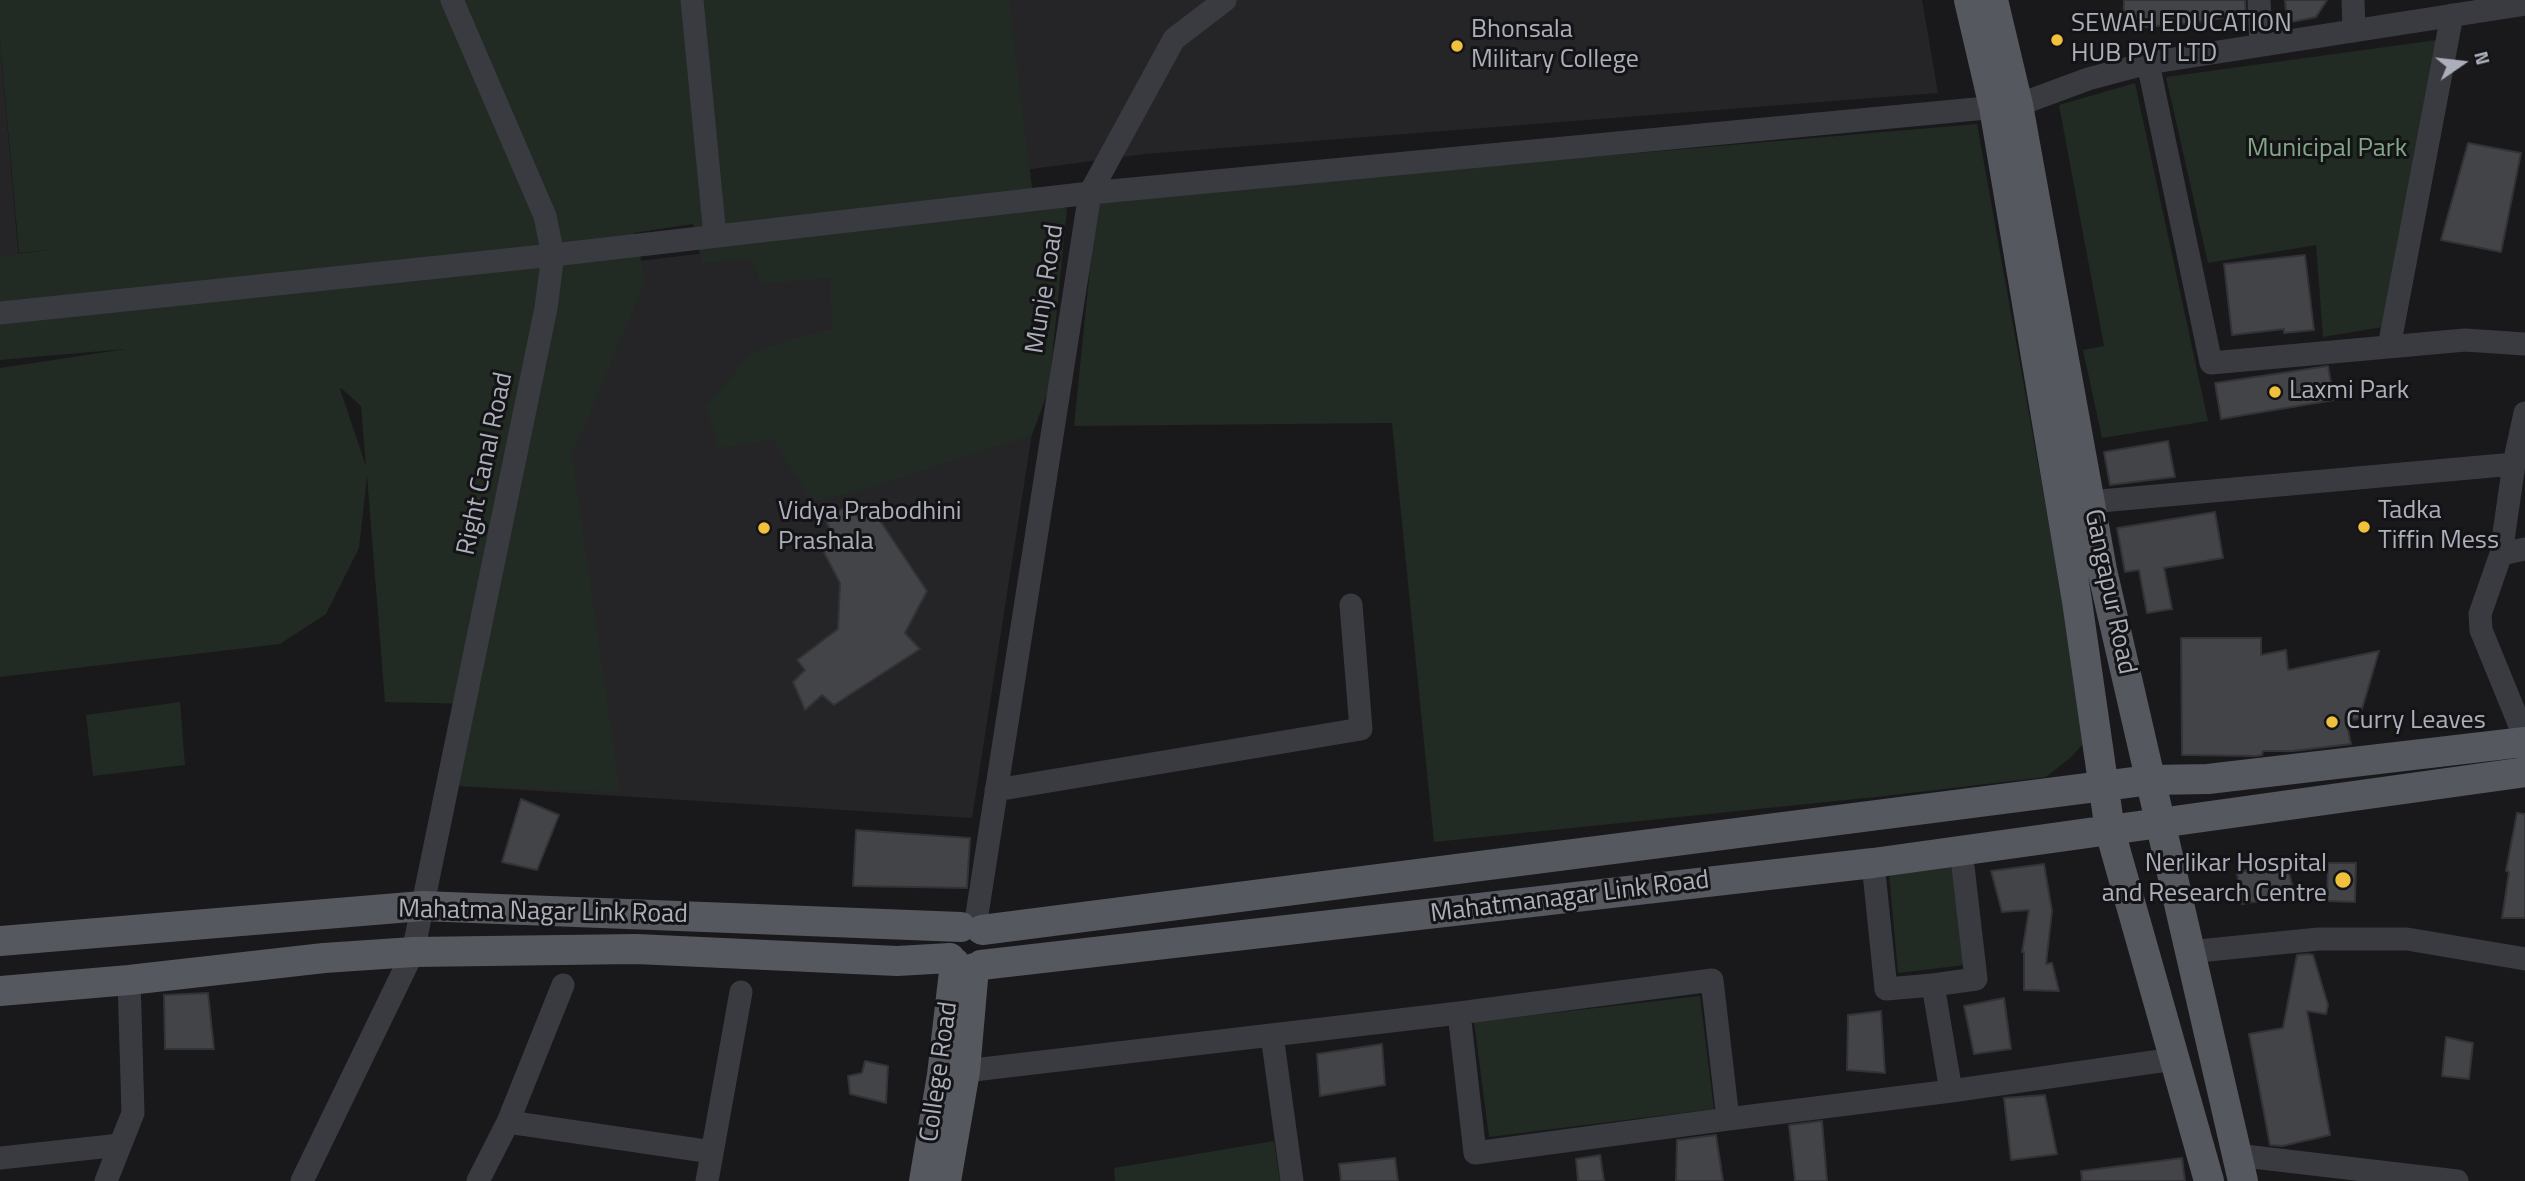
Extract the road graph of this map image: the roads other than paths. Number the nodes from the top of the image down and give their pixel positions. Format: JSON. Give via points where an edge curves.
{"nodes":[{"id":1,"x":452,"y":0,"type":"edge"},
{"id":2,"x":692,"y":0,"type":"edge"},
{"id":3,"x":1225,"y":0,"type":"edge"},
{"id":4,"x":1969,"y":0,"type":"edge"},
{"id":5,"x":1993,"y":0,"type":"edge"},
{"id":6,"x":2259,"y":0,"type":"edge"},
{"id":7,"x":2353,"y":0,"type":"edge"},
{"id":8,"x":2525,"y":4,"type":"edge"},
{"id":9,"x":2452,"y":15,"type":"junction"},
{"id":10,"x":2354,"y":31,"type":"junction"},
{"id":11,"x":2261,"y":45,"type":"junction"},
{"id":12,"x":2148,"y":63,"type":"junction"},
{"id":13,"x":2006,"y":106,"type":"junction"},
{"id":14,"x":1090,"y":193,"type":"junction"},
{"id":15,"x":715,"y":236,"type":"junction"},
{"id":16,"x":553,"y":255,"type":"junction"},
{"id":17,"x":0,"y":313,"type":"edge"},
{"id":18,"x":2525,"y":344,"type":"edge"},
{"id":19,"x":2389,"y":347,"type":"junction"},
{"id":20,"x":2525,"y":413,"type":"edge"},
{"id":21,"x":2514,"y":464,"type":"junction"},
{"id":22,"x":2089,"y":502,"type":"junction"},
{"id":23,"x":2525,"y":549,"type":"edge"},
{"id":24,"x":2501,"y":554,"type":"junction"},
{"id":25,"x":1351,"y":605,"type":"dead end"},
{"id":26,"x":2525,"y":740,"type":"edge"},
{"id":27,"x":2525,"y":772,"type":"edge"},
{"id":28,"x":2150,"y":780,"type":"junction"},
{"id":29,"x":2105,"y":786,"type":"junction"},
{"id":30,"x":996,"y":790,"type":"junction"},
{"id":31,"x":2159,"y":825,"type":"junction"},
{"id":32,"x":2110,"y":831,"type":"junction"},
{"id":33,"x":1961,"y":849,"type":"junction"},
{"id":34,"x":1873,"y":863,"type":"junction"},
{"id":35,"x":422,"y":906,"type":"junction"},
{"id":36,"x":973,"y":928,"type":"junction"},
{"id":37,"x":0,"y":941,"type":"edge"},
{"id":38,"x":413,"y":952,"type":"junction"},
{"id":39,"x":2188,"y":952,"type":"junction"},
{"id":40,"x":2525,"y":959,"type":"edge"},
{"id":41,"x":965,"y":964,"type":"junction"},
{"id":42,"x":129,"y":980,"type":"junction"},
{"id":43,"x":563,"y":985,"type":"dead end"},
{"id":44,"x":1933,"y":985,"type":"junction"},
{"id":45,"x":0,"y":991,"type":"edge"},
{"id":46,"x":741,"y":992,"type":"dead end"},
{"id":47,"x":1459,"y":1013,"type":"junction"},
{"id":48,"x":1272,"y":1035,"type":"junction"},
{"id":49,"x":2174,"y":1059,"type":"junction"},
{"id":50,"x":965,"y":1071,"type":"junction"},
{"id":51,"x":1951,"y":1091,"type":"junction"},
{"id":52,"x":1728,"y":1119,"type":"junction"},
{"id":53,"x":508,"y":1122,"type":"junction"},
{"id":54,"x":120,"y":1145,"type":"junction"},
{"id":55,"x":712,"y":1152,"type":"junction"},
{"id":56,"x":0,"y":1158,"type":"edge"},
{"id":57,"x":2240,"y":1168,"type":"edge"},
{"id":58,"x":106,"y":1181,"type":"edge"},
{"id":59,"x":302,"y":1181,"type":"edge"},
{"id":60,"x":478,"y":1181,"type":"edge"},
{"id":61,"x":707,"y":1181,"type":"edge"},
{"id":62,"x":924,"y":1181,"type":"edge"},
{"id":63,"x":946,"y":1181,"type":"edge"},
{"id":64,"x":1293,"y":1181,"type":"edge"},
{"id":65,"x":2209,"y":1181,"type":"edge"},
{"id":66,"x":2457,"y":1181,"type":"edge"}],
"edges":[{"from":1,"to":16,"type":"street","name":"Right Canal Road","via":[[545,216]]},
{"from":2,"to":15,"type":"street"},
{"from":3,"to":14,"type":"street","via":[[1174,39]]},
{"from":4,"to":13,"type":"main road","name":"Gangapur Road"},
{"from":5,"to":13,"type":"main road","name":"Gangapur Road"},
{"from":6,"to":11,"type":"street"},
{"from":7,"to":10,"type":"street"},
{"from":8,"to":9,"type":"street"},
{"from":9,"to":10,"type":"street"},
{"from":9,"to":19,"type":"street"},
{"from":10,"to":11,"type":"street"},
{"from":11,"to":12,"type":"street"},
{"from":12,"to":13,"type":"street"},
{"from":12,"to":19,"type":"street","via":[[2211,363]]},
{"from":13,"to":14,"type":"street"},
{"from":13,"to":22,"type":"main road","name":"Gangapur Road"},
{"from":13,"to":29,"type":"main road","name":"Gangapur Road"},
{"from":14,"to":15,"type":"street","name":"Munje Road"},
{"from":14,"to":30,"type":"street","name":"Munje Road"},
{"from":15,"to":16,"type":"street","name":"Munje Road"},
{"from":16,"to":17,"type":"street","name":"Munje Road"},
{"from":16,"to":35,"type":"street","name":"Right Canal Road","via":[[546,308]]},
{"from":18,"to":19,"type":"street","via":[[2465,340]]},
{"from":20,"to":21,"type":"street"},
{"from":21,"to":22,"type":"street"},
{"from":21,"to":24,"type":"street"},
{"from":22,"to":28,"type":"main road","name":"Gangapur Road"},
{"from":23,"to":24,"type":"street"},
{"from":24,"to":26,"type":"street","via":[[2480,614],[2481,630]]},
{"from":25,"to":30,"type":"street","via":[[1361,729]]},
{"from":26,"to":28,"type":"main road","name":"Mahatmanagar Link Road","via":[[2208,779]]},
{"from":27,"to":31,"type":"main road","name":"Mahatmanagar Link Road"},
{"from":28,"to":29,"type":"main road","name":"Mahatmanagar Link Road"},
{"from":28,"to":31,"type":"main road","name":"Gangapur Road"},
{"from":29,"to":32,"type":"main road","name":"Gangapur Road"},
{"from":29,"to":36,"type":"main road","name":"Mahatmanagar Link Road"},
{"from":30,"to":36,"type":"street","name":"Munje Road"},
{"from":31,"to":32,"type":"main road","name":"Mahatmanagar Link Road"},
{"from":31,"to":39,"type":"main road","name":"Gangapur Road"},
{"from":32,"to":33,"type":"main road","name":"Mahatmanagar Link Road"},
{"from":32,"to":49,"type":"main road","name":"Gangapur Road"},
{"from":33,"to":34,"type":"main road","name":"Mahatmanagar Link Road"},
{"from":33,"to":44,"type":"street","via":[[1976,979]]},
{"from":34,"to":41,"type":"main road","name":"Mahatmanagar Link Road"},
{"from":34,"to":44,"type":"street","via":[[1886,989]]},
{"from":35,"to":36,"type":"main road","name":"Mahatma Nagar Link Road"},
{"from":35,"to":37,"type":"main road","name":"Mahatma Nagar Link Road"},
{"from":35,"to":38,"type":"street","name":"Right Canal Road"},
{"from":36,"to":41,"type":"main road","via":[[950,937],[948,944]]},
{"from":38,"to":41,"type":"main road","name":"Mahatma Nagar Link Road","via":[[636,949]]},
{"from":38,"to":42,"type":"main road","name":"Mahatma Nagar Link Road"},
{"from":38,"to":59,"type":"street","name":"Right Canal Road"},
{"from":39,"to":40,"type":"street","via":[[2319,939],[2407,939]]},
{"from":39,"to":57,"type":"main road","name":"Gangapur Road"},
{"from":41,"to":50,"type":"main road","name":"College Road"},
{"from":41,"to":62,"type":"main road","name":"College Road"},
{"from":42,"to":45,"type":"main road","name":"Mahatma Nagar Link Road"},
{"from":42,"to":54,"type":"street","via":[[133,1113]]},
{"from":43,"to":53,"type":"street"},
{"from":44,"to":51,"type":"street"},
{"from":46,"to":55,"type":"street"},
{"from":47,"to":48,"type":"street"},
{"from":47,"to":52,"type":"street","via":[[1712,980]]},
{"from":47,"to":52,"type":"street","via":[[1475,1153]]},
{"from":48,"to":50,"type":"street"},
{"from":48,"to":64,"type":"street"},
{"from":49,"to":51,"type":"street"},
{"from":49,"to":65,"type":"main road","name":"Gangapur Road"},
{"from":50,"to":63,"type":"main road","name":"College Road"},
{"from":51,"to":52,"type":"street"},
{"from":53,"to":55,"type":"street"},
{"from":53,"to":60,"type":"street"},
{"from":54,"to":56,"type":"street"},
{"from":54,"to":58,"type":"street"},
{"from":55,"to":61,"type":"street"},
{"from":57,"to":66,"type":"street"}]}
